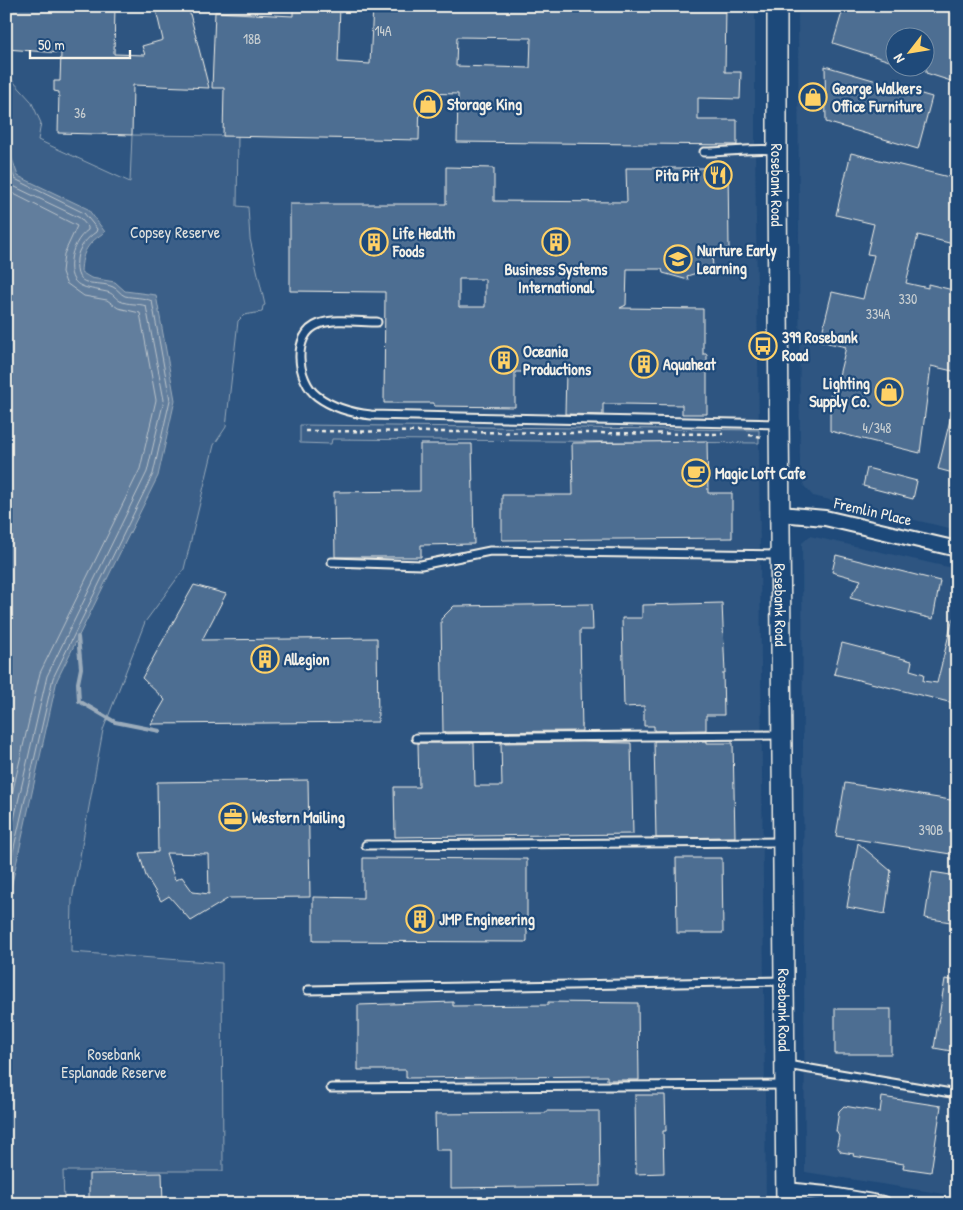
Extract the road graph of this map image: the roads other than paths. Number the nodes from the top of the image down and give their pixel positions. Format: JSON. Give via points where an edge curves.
{"nodes":[{"id":1,"x":777,"y":6,"type":"edge"},
{"id":2,"x":777,"y":150,"type":"junction"},
{"id":3,"x":704,"y":152,"type":"dead end"},
{"id":4,"x":377,"y":322,"type":"dead end"},
{"id":5,"x":779,"y":431,"type":"junction"},
{"id":6,"x":780,"y":514,"type":"junction"},
{"id":7,"x":957,"y":549,"type":"edge"},
{"id":8,"x":780,"y":555,"type":"junction"},
{"id":9,"x":332,"y":562,"type":"dead end"},
{"id":10,"x":782,"y":736,"type":"junction"},
{"id":11,"x":416,"y":738,"type":"dead end"},
{"id":12,"x":783,"y":842,"type":"junction"},
{"id":13,"x":366,"y":845,"type":"dead end"},
{"id":14,"x":784,"y":981,"type":"junction"},
{"id":15,"x":308,"y":990,"type":"dead end"},
{"id":16,"x":785,"y":1065,"type":"junction"},
{"id":17,"x":785,"y":1085,"type":"junction"},
{"id":18,"x":331,"y":1088,"type":"dead end"},
{"id":19,"x":957,"y":1094,"type":"edge"},
{"id":20,"x":786,"y":1197,"type":"edge"},
{"id":21,"x":884,"y":1204,"type":"edge"}],
"edges":[{"from":1,"to":2,"type":"main road","name":"Rosebank Road"},
{"from":2,"to":3,"type":"lane"},
{"from":2,"to":5,"type":"main road","name":"Rosebank Road"},
{"from":4,"to":5,"type":"lane","via":[[329,322],[318,324],[305,335],[301,341],[300,356],[303,373],[316,396],[353,413],[371,415]]},
{"from":5,"to":6,"type":"main road","name":"Rosebank Road"},
{"from":6,"to":7,"type":"street","name":"Fremlin Place","via":[[825,518]]},
{"from":6,"to":8,"type":"main road","name":"Rosebank Road"},
{"from":8,"to":9,"type":"lane","via":[[490,550],[421,565]]},
{"from":8,"to":10,"type":"main road","name":"Rosebank Road"},
{"from":10,"to":11,"type":"lane"},
{"from":10,"to":12,"type":"main road","name":"Rosebank Road"},
{"from":12,"to":13,"type":"lane"},
{"from":12,"to":14,"type":"main road","name":"Rosebank Road"},
{"from":14,"to":15,"type":"lane"},
{"from":14,"to":16,"type":"main road","name":"Rosebank Road"},
{"from":16,"to":17,"type":"main road","name":"Rosebank Road"},
{"from":16,"to":19,"type":"lane"},
{"from":17,"to":18,"type":"lane"},
{"from":17,"to":20,"type":"main road","name":"Rosebank Road"},
{"from":20,"to":21,"type":"street","via":[[826,1194]]}]}
